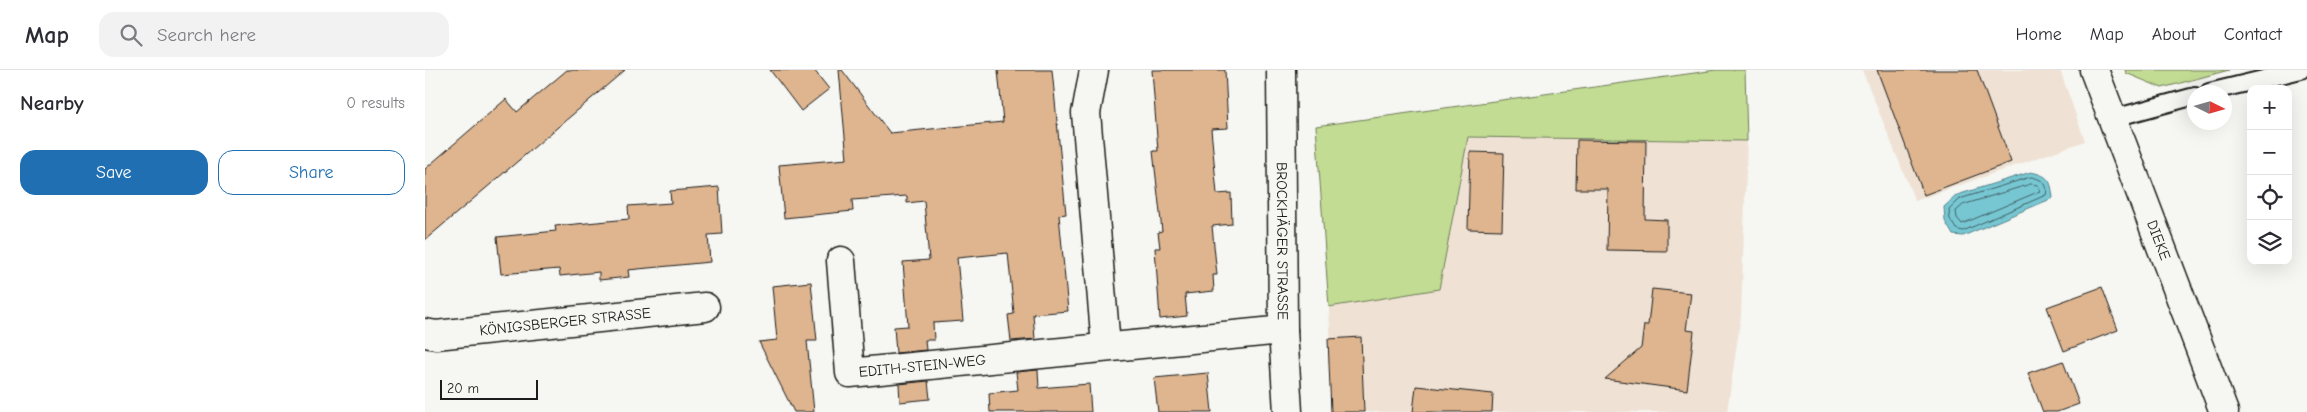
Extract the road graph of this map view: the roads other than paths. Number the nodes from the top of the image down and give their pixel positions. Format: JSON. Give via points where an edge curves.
{"nodes":[{"id":1,"x":1094,"y":70,"type":"edge"},
{"id":2,"x":1281,"y":70,"type":"edge"},
{"id":3,"x":2094,"y":70,"type":"edge"},
{"id":4,"x":2301,"y":70,"type":"edge"},
{"id":5,"x":2232,"y":86,"type":"edge"},
{"id":6,"x":2187,"y":98,"type":"edge"},
{"id":7,"x":2114,"y":118,"type":"junction"},
{"id":8,"x":841,"y":262,"type":"dead end"},
{"id":9,"x":705,"y":308,"type":"dead end"},
{"id":10,"x":1283,"y":330,"type":"junction"},
{"id":11,"x":425,"y":333,"type":"edge"},
{"id":12,"x":1106,"y":346,"type":"junction"},
{"id":13,"x":1288,"y":412,"type":"edge"},
{"id":14,"x":2224,"y":412,"type":"edge"}],
"edges":[{"from":1,"to":12,"type":"street","via":[[1085,113]]},
{"from":2,"to":10,"type":"street","name":"BROCKHÄGER STRASSE"},
{"from":3,"to":7,"type":"street","name":"DIEKE"},
{"from":4,"to":5,"type":"lane"},
{"from":6,"to":7,"type":"lane"},
{"from":7,"to":14,"type":"street","name":"DIEKE"},
{"from":8,"to":12,"type":"street","name":"EDITH-STEIN-WEG","via":[[851,373]]},
{"from":9,"to":11,"type":"street","name":"KÖNIGSBERGER STRASSE","via":[[436,335]]},
{"from":10,"to":12,"type":"street","name":"EDITH-STEIN-WEG"},
{"from":10,"to":13,"type":"street","name":"BROCKHÄGER STRASSE"}]}
